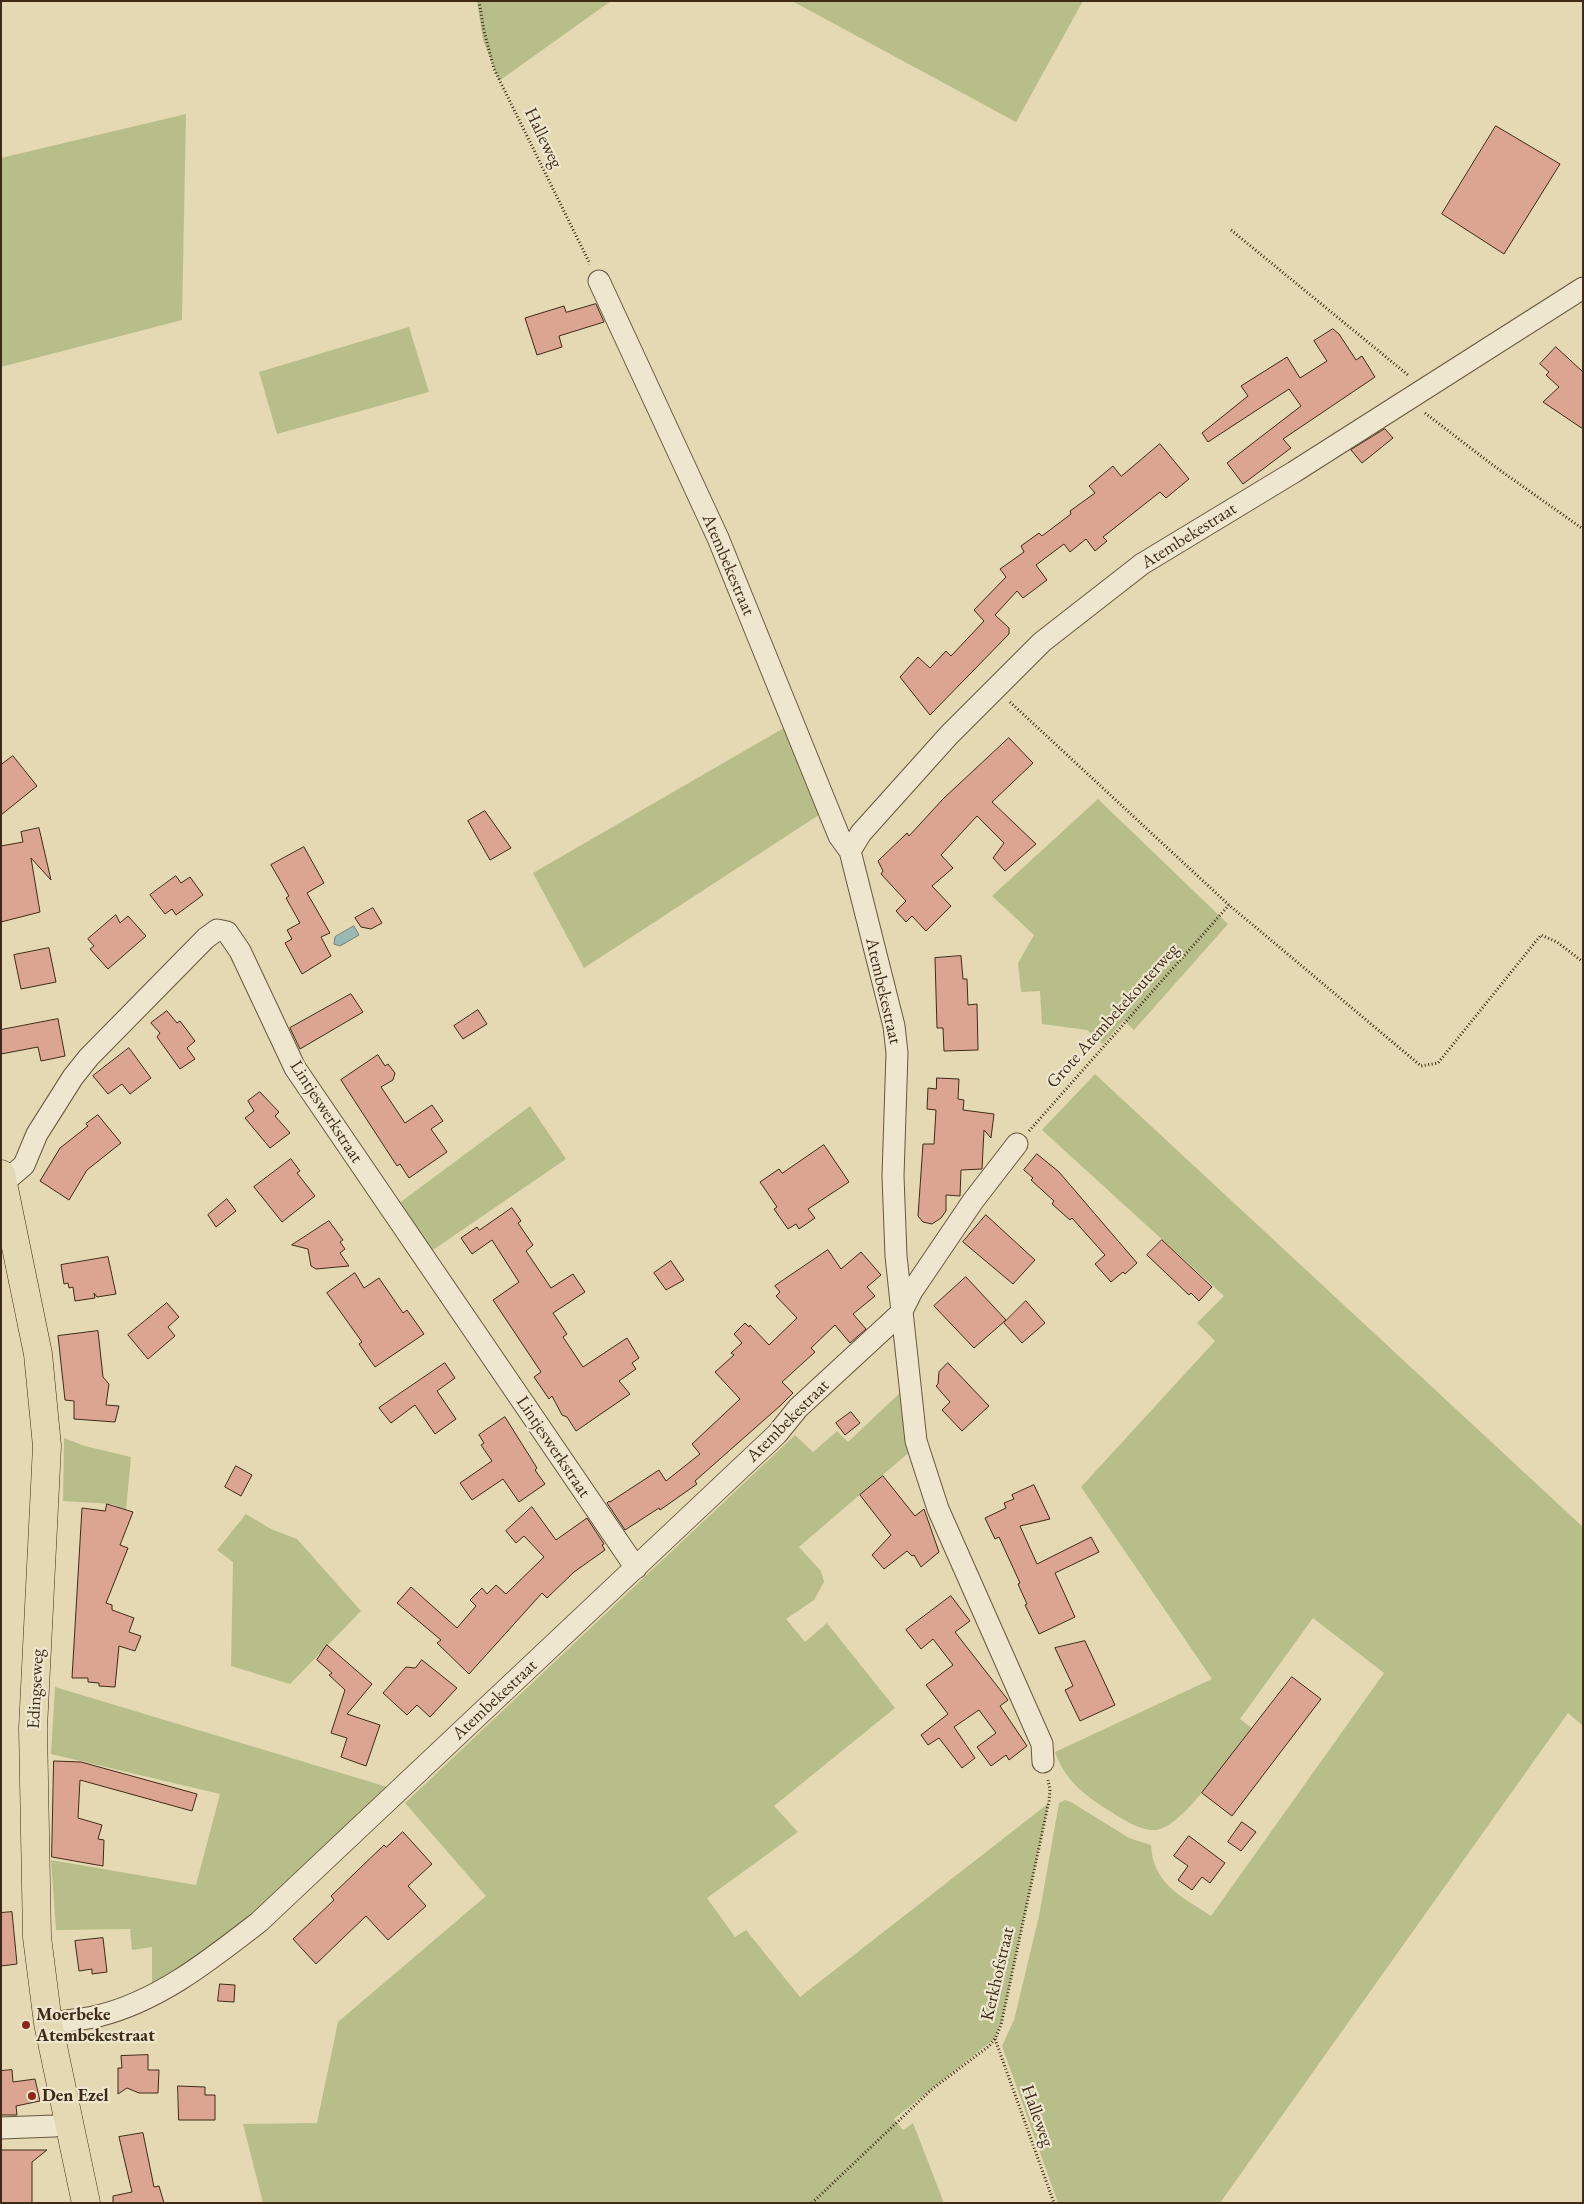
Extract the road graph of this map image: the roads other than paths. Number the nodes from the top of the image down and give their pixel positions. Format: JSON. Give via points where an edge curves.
{"nodes":[{"id":1,"x":598,"y":281,"type":"road end"},
{"id":2,"x":1583,"y":288,"type":"edge"},
{"id":3,"x":850,"y":851,"type":"junction"},
{"id":4,"x":1017,"y":1144,"type":"road end"},
{"id":5,"x":2,"y":1178,"type":"edge"},
{"id":6,"x":901,"y":1313,"type":"junction"},
{"id":7,"x":636,"y":1568,"type":"junction"},
{"id":8,"x":1043,"y":1762,"type":"road end"},
{"id":9,"x":48,"y":2023,"type":"junction"},
{"id":10,"x":69,"y":2123,"type":"junction"},
{"id":11,"x":1,"y":2128,"type":"edge"},
{"id":12,"x":86,"y":2203,"type":"edge"}],
"edges":[{"from":1,"to":3,"type":"street","name":"Atembekestraat","via":[[718,538],[839,836]]},
{"from":2,"to":3,"type":"street","name":"Atembekestraat","via":[[1294,472],[1142,564],[1042,642],[949,735],[861,833]]},
{"from":3,"to":6,"type":"street","name":"Atembekestraat","via":[[894,1026],[893,1176]]},
{"from":4,"to":6,"type":"street","name":"Atembekestraat","via":[[973,1201]]},
{"from":5,"to":7,"type":"street","name":"Lintjeswerkstraat","via":[[24,1165],[37,1134],[89,1057],[206,938],[217,930],[227,932],[240,950],[295,1068]]},
{"from":5,"to":9,"type":"main road","name":"Edingseweg","via":[[38,1354],[47,1446],[33,1738],[37,1937]]},
{"from":6,"to":7,"type":"street","name":"Atembekestraat","via":[[798,1408],[777,1434]]},
{"from":6,"to":8,"type":"street","name":"Atembekestraat","via":[[920,1454],[938,1509],[1042,1744]]},
{"from":7,"to":9,"type":"street","name":"Atembekestraat","via":[[259,1922],[198,1969],[143,1999],[98,2016]]},
{"from":9,"to":10,"type":"main road","name":"Edingseweg"},
{"from":10,"to":11,"type":"street"},
{"from":10,"to":12,"type":"main road","name":"Edingseweg"}]}
